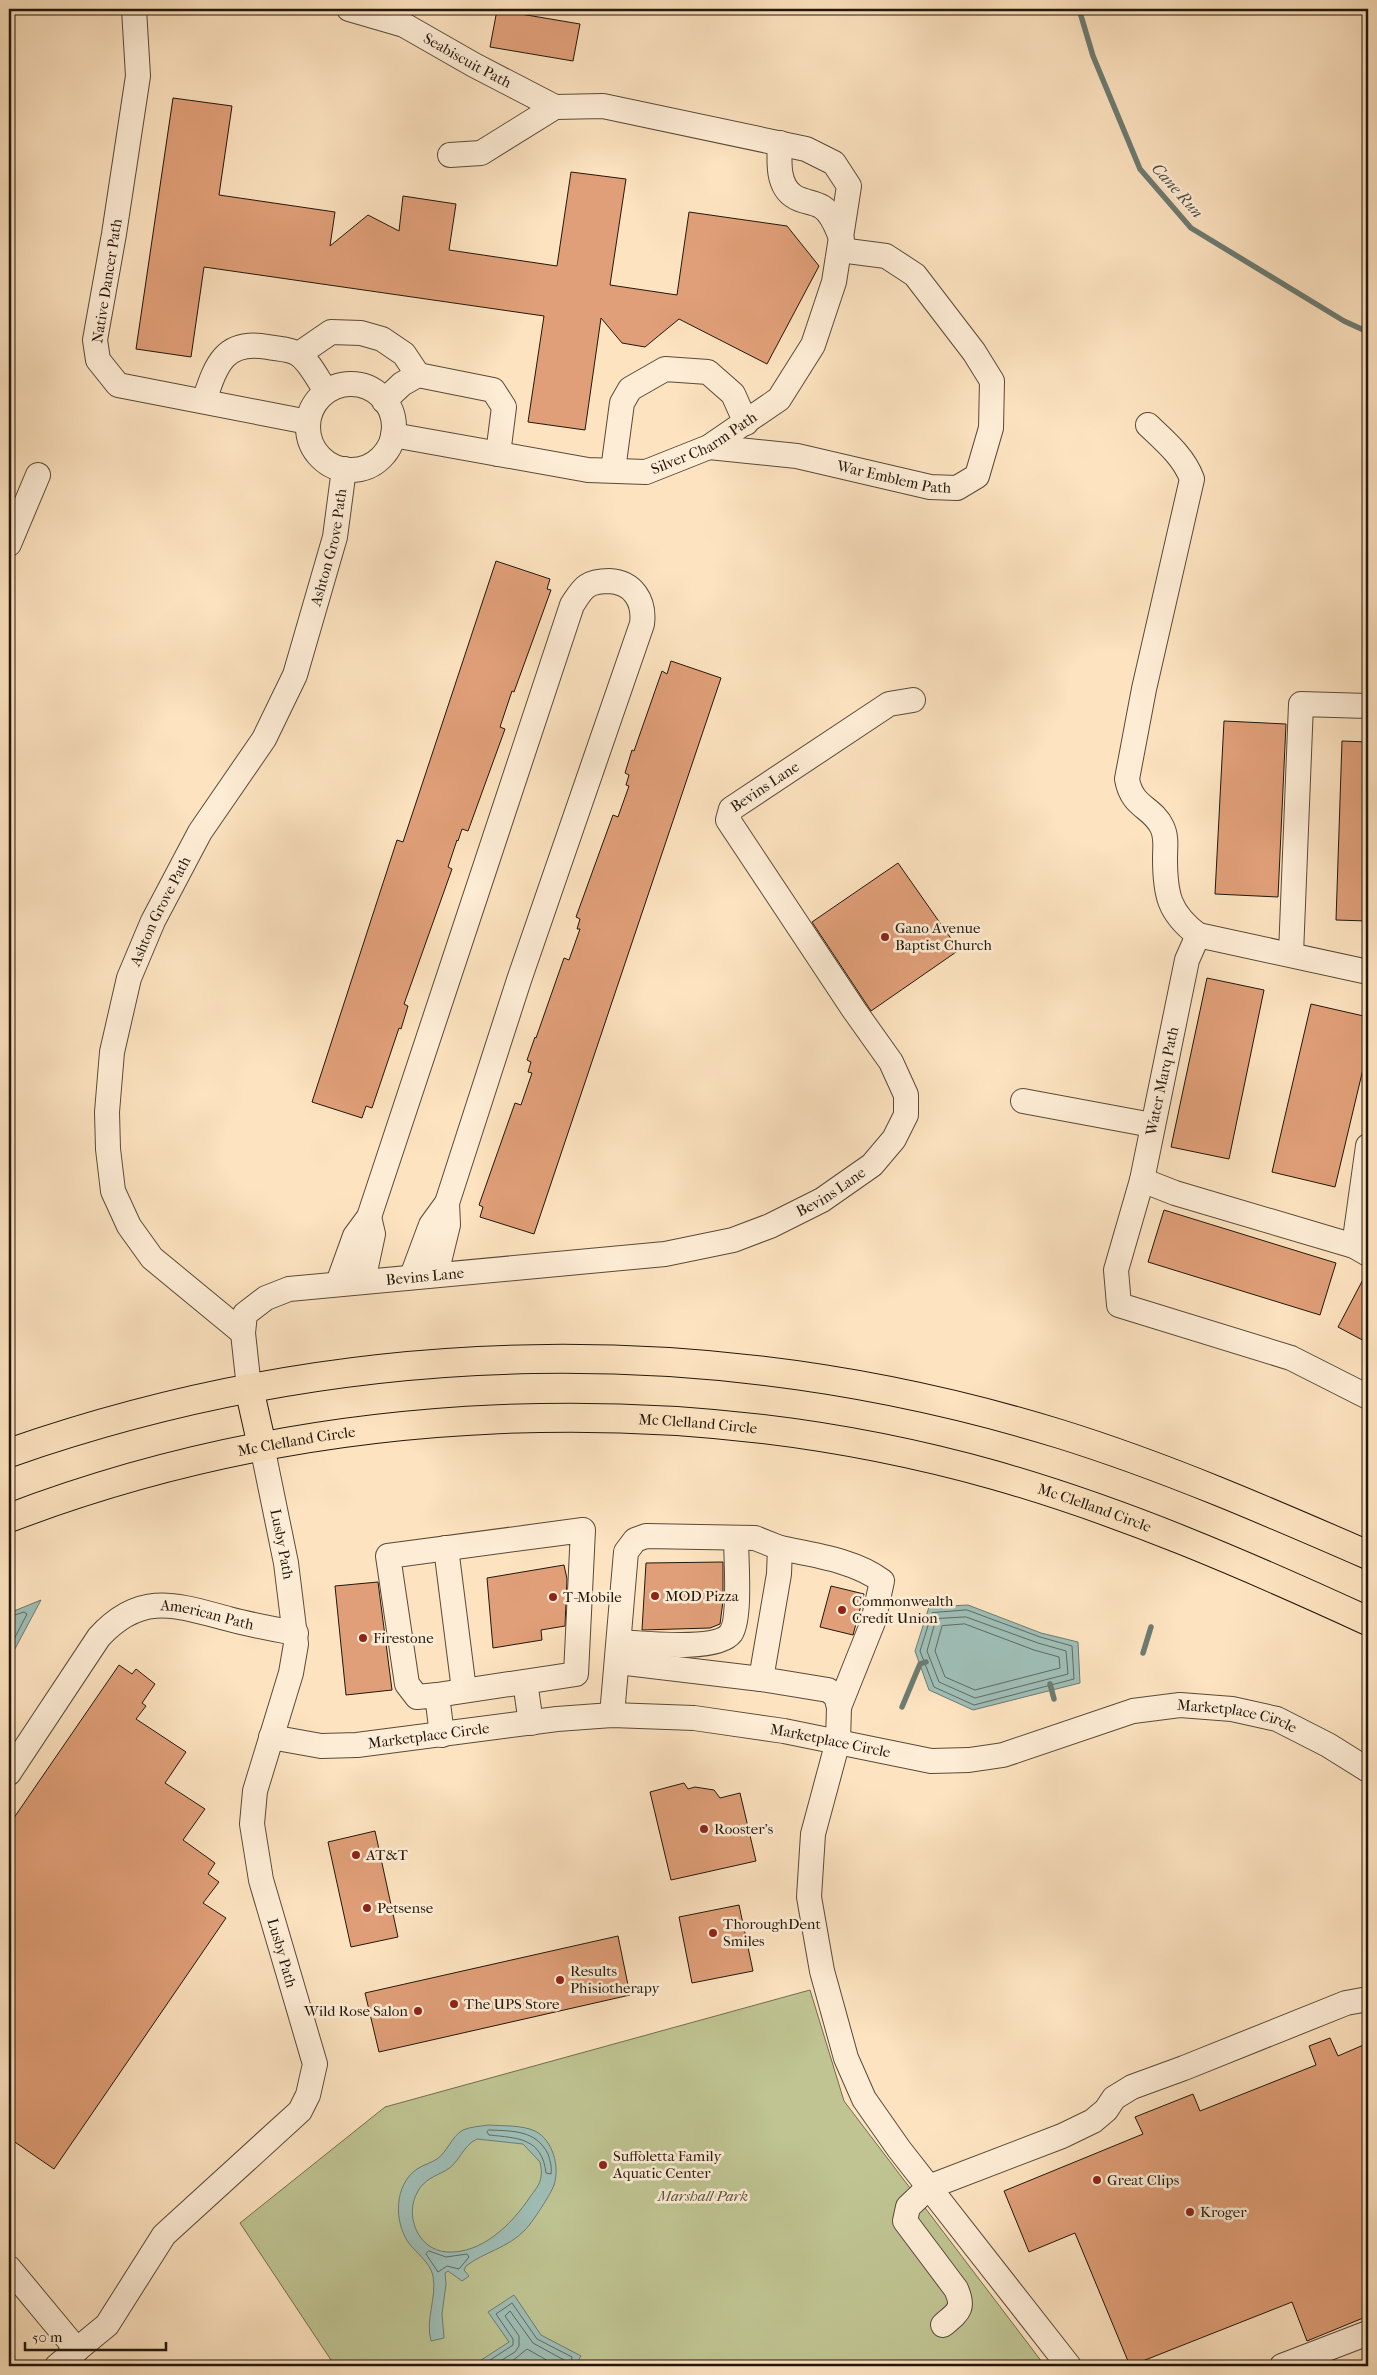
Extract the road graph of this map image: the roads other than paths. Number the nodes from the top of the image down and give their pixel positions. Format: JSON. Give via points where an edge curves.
{"nodes":[{"id":1,"x":134,"y":9,"type":"edge"},
{"id":2,"x":349,"y":9,"type":"edge"},
{"id":3,"x":555,"y":107,"type":"junction"},
{"id":4,"x":780,"y":143,"type":"junction"},
{"id":5,"x":450,"y":155,"type":"dead end"},
{"id":6,"x":841,"y":245,"type":"junction"},
{"id":7,"x":299,"y":354,"type":"junction"},
{"id":8,"x":418,"y":375,"type":"junction"},
{"id":9,"x":326,"y":391,"type":"junction"},
{"id":10,"x":204,"y":401,"type":"junction"},
{"id":11,"x":384,"y":401,"type":"junction"},
{"id":12,"x":308,"y":422,"type":"junction"},
{"id":13,"x":746,"y":423,"type":"junction"},
{"id":14,"x":1148,"y":425,"type":"dead end"},
{"id":15,"x":393,"y":434,"type":"junction"},
{"id":16,"x":709,"y":446,"type":"junction"},
{"id":17,"x":498,"y":454,"type":"junction"},
{"id":18,"x":344,"y":469,"type":"junction"},
{"id":19,"x":613,"y":470,"type":"junction"},
{"id":20,"x":38,"y":475,"type":"dead end"},
{"id":21,"x":9,"y":544,"type":"edge"},
{"id":22,"x":913,"y":700,"type":"dead end"},
{"id":23,"x":1368,"y":706,"type":"edge"},
{"id":24,"x":1198,"y":936,"type":"junction"},
{"id":25,"x":1292,"y":954,"type":"junction"},
{"id":26,"x":1368,"y":972,"type":"edge"},
{"id":27,"x":1023,"y":1101,"type":"dead end"},
{"id":28,"x":1152,"y":1126,"type":"junction"},
{"id":29,"x":1368,"y":1146,"type":"edge"},
{"id":30,"x":1142,"y":1180,"type":"junction"},
{"id":31,"x":447,"y":1203,"type":"junction"},
{"id":32,"x":370,"y":1218,"type":"junction"},
{"id":33,"x":1361,"y":1250,"type":"edge"},
{"id":34,"x":436,"y":1274,"type":"junction"},
{"id":35,"x":412,"y":1276,"type":"junction"},
{"id":36,"x":363,"y":1281,"type":"junction"},
{"id":37,"x":338,"y":1283,"type":"junction"},
{"id":38,"x":243,"y":1333,"type":"junction"},
{"id":39,"x":249,"y":1388,"type":"junction"},
{"id":40,"x":1368,"y":1398,"type":"edge"},
{"id":41,"x":262,"y":1446,"type":"junction"},
{"id":42,"x":9,"y":1453,"type":"edge"},
{"id":43,"x":9,"y":1518,"type":"edge"},
{"id":44,"x":736,"y":1538,"type":"junction"},
{"id":45,"x":446,"y":1548,"type":"junction"},
{"id":46,"x":780,"y":1548,"type":"junction"},
{"id":47,"x":1368,"y":1555,"type":"edge"},
{"id":48,"x":1368,"y":1621,"type":"edge"},
{"id":49,"x":296,"y":1633,"type":"junction"},
{"id":50,"x":618,"y":1652,"type":"junction"},
{"id":51,"x":761,"y":1679,"type":"junction"},
{"id":52,"x":525,"y":1682,"type":"junction"},
{"id":53,"x":464,"y":1690,"type":"junction"},
{"id":54,"x":437,"y":1695,"type":"junction"},
{"id":55,"x":839,"y":1707,"type":"junction"},
{"id":56,"x":612,"y":1715,"type":"junction"},
{"id":57,"x":531,"y":1722,"type":"junction"},
{"id":58,"x":442,"y":1734,"type":"junction"},
{"id":59,"x":271,"y":1737,"type":"junction"},
{"id":60,"x":838,"y":1741,"type":"junction"},
{"id":61,"x":1368,"y":1770,"type":"edge"},
{"id":62,"x":9,"y":1773,"type":"edge"},
{"id":63,"x":1368,"y":1999,"type":"edge"},
{"id":64,"x":929,"y":2187,"type":"junction"},
{"id":65,"x":9,"y":2268,"type":"edge"},
{"id":66,"x":943,"y":2324,"type":"dead end"},
{"id":67,"x":1368,"y":2333,"type":"edge"},
{"id":68,"x":77,"y":2350,"type":"junction"},
{"id":69,"x":57,"y":2366,"type":"edge"},
{"id":70,"x":1069,"y":2366,"type":"edge"},
{"id":71,"x":1282,"y":2366,"type":"edge"}],
"edges":[{"from":1,"to":10,"type":"street","name":"Native Dancer Path","via":[[138,76],[95,340],[98,360],[118,385]]},
{"from":2,"to":3,"type":"street","name":"Seabiscuit Path","via":[[404,25]]},
{"from":3,"to":4,"type":"street","name":"Silver Charm Path","via":[[603,106]]},
{"from":3,"to":5,"type":"street","via":[[481,153]]},
{"from":4,"to":6,"type":"street","via":[[779,166],[784,184],[794,197],[823,207],[834,220]]},
{"from":4,"to":6,"type":"street","name":"Silver Charm Path","via":[[806,148],[834,163],[849,186]]},
{"from":6,"to":13,"type":"street","name":"Silver Charm Path","via":[[834,282],[813,345],[779,399]]},
{"from":6,"to":16,"type":"street","name":"War Emblem Path","via":[[886,256],[915,275],[992,381],[991,428],[977,476],[957,488],[930,487],[797,456]]},
{"from":7,"to":8,"type":"street","via":[[331,332],[361,333],[382,339],[404,354]]},
{"from":7,"to":9,"type":"street"},
{"from":7,"to":10,"type":"street","via":[[251,344],[230,350],[214,369]]},
{"from":8,"to":11,"type":"street","via":[[402,384]]},
{"from":8,"to":17,"type":"street","via":[[493,390],[504,407]]},
{"from":9,"to":11,"type":"street","via":[[354,384],[368,387]]},
{"from":9,"to":12,"type":"street","via":[[314,405]]},
{"from":10,"to":12,"type":"street","name":"Native Dancer Path"},
{"from":11,"to":15,"type":"street","via":[[393,420]]},
{"from":12,"to":18,"type":"street","name":"Ashton Grove Path","via":[[308,436],[313,448],[326,462]]},
{"from":13,"to":16,"type":"street","name":"Silver Charm Path"},
{"from":13,"to":19,"type":"street","via":[[733,394],[708,372],[665,369],[630,390],[622,403]]},
{"from":14,"to":24,"type":"street","via":[[1177,453],[1192,479],[1126,779],[1129,792],[1162,827],[1170,903],[1175,914]]},
{"from":15,"to":17,"type":"street","name":"Silver Charm Path"},
{"from":15,"to":18,"type":"street","name":"Ashton Grove Path","via":[[389,447],[380,458],[357,469]]},
{"from":16,"to":19,"type":"street","name":"Silver Charm Path","via":[[646,472]]},
{"from":17,"to":19,"type":"street","name":"Silver Charm Path","via":[[588,470]]},
{"from":18,"to":38,"type":"street","name":"Ashton Grove Path","via":[[335,537],[295,675],[264,739],[200,832],[153,921],[129,978],[112,1052],[107,1112],[108,1149],[113,1191],[129,1226],[152,1258]]},
{"from":20,"to":21,"type":"street"},
{"from":22,"to":34,"type":"street","name":"Bevins Lane","via":[[889,704],[731,809],[728,820],[891,1062],[906,1094],[906,1115],[894,1139],[872,1165],[822,1200],[733,1240],[665,1254]]},
{"from":23,"to":25,"type":"street","via":[[1301,704]]},
{"from":24,"to":25,"type":"street"},
{"from":24,"to":28,"type":"street","name":"Water Marq Path","via":[[1187,960]]},
{"from":25,"to":26,"type":"street"},
{"from":27,"to":28,"type":"street"},
{"from":28,"to":30,"type":"street","name":"Water Marq Path"},
{"from":29,"to":33,"type":"street"},
{"from":30,"to":33,"type":"street"},
{"from":30,"to":40,"type":"street","name":"Water Marq Path","via":[[1116,1270],[1118,1305],[1291,1358]]},
{"from":31,"to":32,"type":"street","via":[[519,980],[642,624],[641,602],[628,587],[618,582],[599,581],[586,587],[572,605]]},
{"from":31,"to":34,"type":"street","via":[[448,1225]]},
{"from":31,"to":35,"type":"street","via":[[431,1225]]},
{"from":32,"to":36,"type":"street","via":[[373,1234]]},
{"from":32,"to":37,"type":"street","via":[[355,1236]]},
{"from":34,"to":35,"type":"street","name":"Bevins Lane"},
{"from":35,"to":36,"type":"street","name":"Bevins Lane"},
{"from":36,"to":37,"type":"street","name":"Bevins Lane"},
{"from":37,"to":38,"type":"street","name":"Bevins Lane","via":[[288,1289],[266,1298],[245,1314]]},
{"from":38,"to":39,"type":"street","name":"Bevins Lane"},
{"from":39,"to":41,"type":"highway"},
{"from":39,"to":42,"type":"highway","via":[[133,1415]]},
{"from":39,"to":47,"type":"highway","via":[[395,1366],[536,1358],[715,1365],[832,1379],[906,1394],[1061,1435],[1153,1465]]},
{"from":41,"to":43,"type":"highway","name":"Mc Clelland Circle","via":[[155,1472]]},
{"from":41,"to":48,"type":"highway","name":"Mc Clelland Circle","via":[[377,1428],[568,1417],[708,1425],[838,1442],[928,1458],[1084,1503],[1212,1551]]},
{"from":41,"to":49,"type":"street","name":"Lusby Path","via":[[286,1563]]},
{"from":44,"to":46,"type":"street","via":[[756,1538]]},
{"from":44,"to":50,"type":"street","via":[[737,1606],[730,1633],[719,1642]]},
{"from":44,"to":50,"type":"street","via":[[646,1536],[635,1540],[626,1552]]},
{"from":45,"to":52,"type":"street","via":[[583,1530],[576,1674]]},
{"from":45,"to":53,"type":"street"},
{"from":45,"to":54,"type":"street","via":[[388,1556],[407,1684],[417,1697]]},
{"from":46,"to":51,"type":"street","via":[[779,1574]]},
{"from":46,"to":55,"type":"street","via":[[870,1572],[882,1581],[870,1631]]},
{"from":49,"to":59,"type":"street","name":"Lusby Path","via":[[291,1673]]},
{"from":49,"to":62,"type":"street","name":"American Path","via":[[169,1605],[141,1608],[120,1616],[99,1637]]},
{"from":50,"to":51,"type":"street"},
{"from":50,"to":56,"type":"street"},
{"from":51,"to":55,"type":"street","via":[[828,1690],[836,1696]]},
{"from":52,"to":53,"type":"street"},
{"from":52,"to":57,"type":"street"},
{"from":53,"to":54,"type":"street"},
{"from":54,"to":58,"type":"street"},
{"from":55,"to":60,"type":"street"},
{"from":56,"to":57,"type":"street","name":"Marketplace Circle"},
{"from":56,"to":60,"type":"street","name":"Marketplace Circle","via":[[694,1718]]},
{"from":57,"to":58,"type":"street","name":"Marketplace Circle"},
{"from":58,"to":59,"type":"street","name":"Marketplace Circle","via":[[321,1746]]},
{"from":59,"to":68,"type":"street","name":"Lusby Path","via":[[255,1791],[252,1824],[261,1880],[315,2064],[308,2095],[300,2112],[164,2235],[106,2325]]},
{"from":60,"to":61,"type":"street","name":"Marketplace Circle","via":[[931,1760],[969,1760],[1003,1755],[1134,1711],[1180,1705],[1232,1709],[1277,1719],[1328,1744]]},
{"from":60,"to":64,"type":"street","via":[[813,1834],[809,1897],[815,1941],[846,2058],[864,2099]]},
{"from":63,"to":64,"type":"street","via":[[1346,2003],[1132,2087],[1114,2098],[1093,2121]]},
{"from":64,"to":66,"type":"street","via":[[908,2207],[905,2220],[956,2289],[961,2301],[959,2312]]},
{"from":64,"to":70,"type":"street"},
{"from":65,"to":68,"type":"street"},
{"from":67,"to":71,"type":"street"},
{"from":68,"to":69,"type":"street","name":"Lusby Path"}]}
